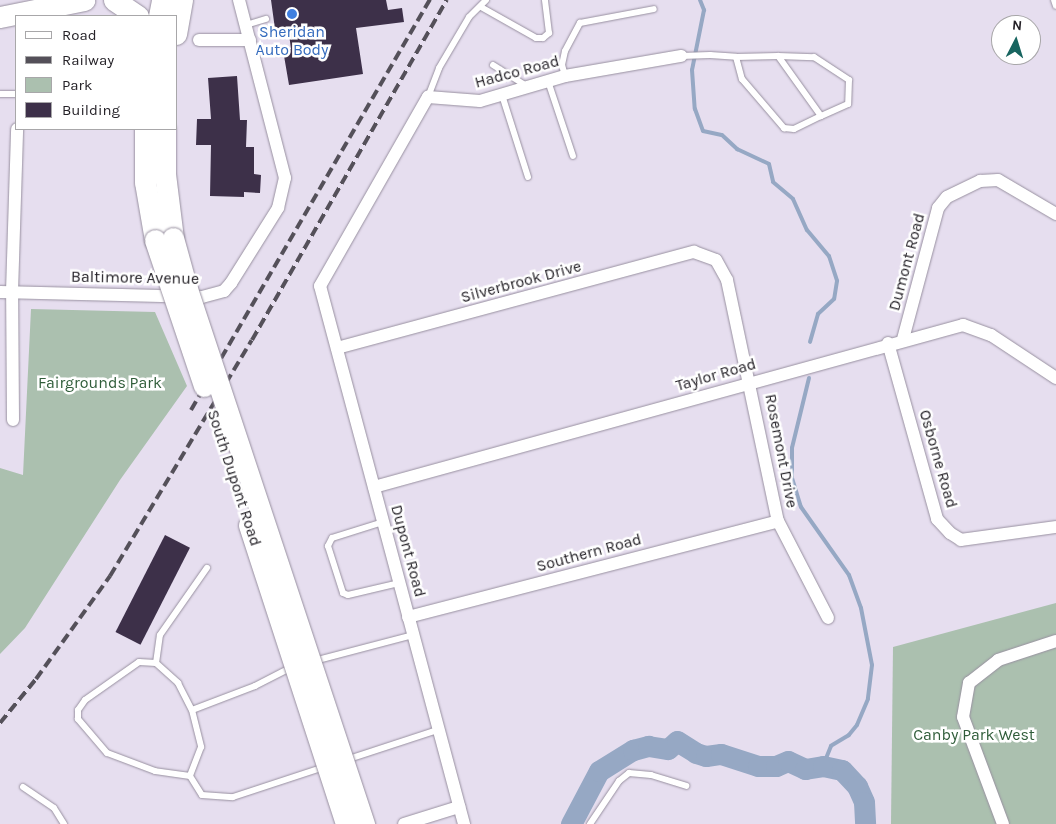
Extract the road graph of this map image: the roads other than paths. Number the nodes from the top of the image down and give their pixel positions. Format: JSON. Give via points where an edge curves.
{"nodes":[{"id":1,"x":84,"y":0,"type":"edge"},
{"id":2,"x":114,"y":0,"type":"edge"},
{"id":3,"x":162,"y":0,"type":"edge"},
{"id":4,"x":182,"y":0,"type":"edge"},
{"id":5,"x":239,"y":0,"type":"edge"},
{"id":6,"x":486,"y":0,"type":"edge"},
{"id":7,"x":545,"y":0,"type":"edge"},
{"id":8,"x":1054,"y":0,"type":"edge"},
{"id":9,"x":1056,"y":6,"type":"edge"},
{"id":10,"x":481,"y":7,"type":"junction"},
{"id":11,"x":654,"y":9,"type":"dead end"},
{"id":12,"x":17,"y":15,"type":"edge"},
{"id":13,"x":136,"y":15,"type":"edge"},
{"id":14,"x":159,"y":15,"type":"edge"},
{"id":15,"x":266,"y":19,"type":"dead end"},
{"id":16,"x":178,"y":23,"type":"edge"},
{"id":17,"x":246,"y":25,"type":"junction"},
{"id":18,"x":199,"y":40,"type":"dead end"},
{"id":19,"x":250,"y":40,"type":"junction"},
{"id":20,"x":681,"y":56,"type":"joint"},
{"id":21,"x":778,"y":56,"type":"junction"},
{"id":22,"x":736,"y":57,"type":"junction"},
{"id":23,"x":493,"y":65,"type":"dead end"},
{"id":24,"x":565,"y":76,"type":"junction"},
{"id":25,"x":548,"y":81,"type":"junction"},
{"id":26,"x":528,"y":87,"type":"junction"},
{"id":27,"x":0,"y":94,"type":"edge"},
{"id":28,"x":15,"y":94,"type":"edge"},
{"id":29,"x":502,"y":95,"type":"junction"},
{"id":30,"x":428,"y":96,"type":"junction"},
{"id":31,"x":821,"y":116,"type":"junction"},
{"id":32,"x":17,"y":130,"type":"edge"},
{"id":33,"x":145,"y":130,"type":"edge"},
{"id":34,"x":165,"y":130,"type":"edge"},
{"id":35,"x":574,"y":156,"type":"dead end"},
{"id":36,"x":528,"y":178,"type":"dead end"},
{"id":37,"x":1056,"y":214,"type":"edge"},
{"id":38,"x":164,"y":239,"type":"junction"},
{"id":39,"x":712,"y":258,"type":"joint"},
{"id":40,"x":6,"y":292,"type":"edge"},
{"id":41,"x":903,"y":340,"type":"junction"},
{"id":42,"x":888,"y":343,"type":"junction"},
{"id":43,"x":337,"y":348,"type":"junction"},
{"id":44,"x":1056,"y":378,"type":"edge"},
{"id":45,"x":751,"y":383,"type":"junction"},
{"id":46,"x":13,"y":420,"type":"dead end"},
{"id":47,"x":374,"y":487,"type":"junction"},
{"id":48,"x":778,"y":520,"type":"junction"},
{"id":49,"x":384,"y":522,"type":"junction"},
{"id":50,"x":1056,"y":527,"type":"edge"},
{"id":51,"x":207,"y":568,"type":"dead end"},
{"id":52,"x":399,"y":583,"type":"junction"},
{"id":53,"x":408,"y":616,"type":"junction"},
{"id":54,"x":828,"y":618,"type":"dead end"},
{"id":55,"x":413,"y":635,"type":"junction"},
{"id":56,"x":1056,"y":641,"type":"edge"},
{"id":57,"x":156,"y":663,"type":"junction"},
{"id":58,"x":192,"y":710,"type":"junction"},
{"id":59,"x":437,"y":730,"type":"junction"},
{"id":60,"x":190,"y":776,"type":"junction"},
{"id":61,"x":686,"y":786,"type":"dead end"},
{"id":62,"x":23,"y":787,"type":"dead end"},
{"id":63,"x":459,"y":807,"type":"junction"},
{"id":64,"x":64,"y":824,"type":"edge"},
{"id":65,"x":346,"y":824,"type":"edge"},
{"id":66,"x":364,"y":824,"type":"edge"},
{"id":67,"x":404,"y":824,"type":"edge"},
{"id":68,"x":464,"y":824,"type":"edge"},
{"id":69,"x":590,"y":824,"type":"edge"},
{"id":70,"x":1003,"y":824,"type":"edge"}],
"edges":[{"from":1,"to":12,"type":"main road"},
{"from":2,"to":13,"type":"main road"},
{"from":3,"to":14,"type":"main road"},
{"from":4,"to":16,"type":"main road"},
{"from":5,"to":17,"type":"street","name":"Baltimore Avenue"},
{"from":6,"to":10,"type":"lane"},
{"from":7,"to":10,"type":"lane","via":[[549,33],[543,38],[536,38]]},
{"from":8,"to":9,"type":"lane"},
{"from":10,"to":30,"type":"lane","via":[[468,17],[439,68]]},
{"from":11,"to":24,"type":"lane","via":[[580,23],[565,51],[562,65]]},
{"from":15,"to":17,"type":"lane"},
{"from":17,"to":19,"type":"street","name":"Baltimore Avenue"},
{"from":18,"to":19,"type":"street"},
{"from":19,"to":40,"type":"street","name":"Baltimore Avenue","via":[[285,178],[278,208],[224,291],[202,296]]},
{"from":20,"to":22,"type":"lane"},
{"from":20,"to":24,"type":"street","name":"Hadco Road"},
{"from":21,"to":22,"type":"lane"},
{"from":21,"to":31,"type":"lane"},
{"from":21,"to":31,"type":"lane","via":[[814,57],[849,80],[848,104]]},
{"from":22,"to":31,"type":"lane","via":[[742,79],[784,128],[794,129]]},
{"from":23,"to":26,"type":"lane"},
{"from":24,"to":25,"type":"street","name":"Hadco Road"},
{"from":25,"to":26,"type":"street","name":"Hadco Road"},
{"from":25,"to":35,"type":"lane"},
{"from":26,"to":29,"type":"street","name":"Hadco Road"},
{"from":27,"to":28,"type":"lane"},
{"from":29,"to":30,"type":"street","name":"Hadco Road","via":[[480,101]]},
{"from":29,"to":36,"type":"lane"},
{"from":30,"to":43,"type":"street","name":"Dupont Road","via":[[320,286]]},
{"from":32,"to":40,"type":"street"},
{"from":33,"to":38,"type":"main road","name":"South Dupont Road","via":[[145,182]]},
{"from":34,"to":38,"type":"main road","name":"South Dupont Road"},
{"from":37,"to":41,"type":"street","name":"Dumont Road","via":[[998,180],[980,181],[947,197],[938,208]]},
{"from":38,"to":65,"type":"main road","name":"South Dupont Road","bridge":true},
{"from":38,"to":66,"type":"main road","name":"South Dupont Road","bridge":true,"via":[[187,289]]},
{"from":39,"to":43,"type":"street","name":"Silverbrook Drive","via":[[694,252]]},
{"from":39,"to":45,"type":"street","name":"Rosemont Drive","via":[[722,268],[727,280]]},
{"from":40,"to":46,"type":"street"},
{"from":41,"to":42,"type":"street","name":"Taylor Road"},
{"from":41,"to":44,"type":"street","name":"Taylor Road","via":[[963,325],[991,335]]},
{"from":42,"to":45,"type":"street","name":"Taylor Road"},
{"from":42,"to":50,"type":"street","name":"Osborne Road","via":[[937,519],[961,540]]},
{"from":43,"to":47,"type":"street","name":"Dupont Road"},
{"from":45,"to":47,"type":"street","name":"Taylor Road"},
{"from":45,"to":48,"type":"street","name":"Rosemont Drive"},
{"from":47,"to":49,"type":"street","name":"Dupont Road"},
{"from":48,"to":53,"type":"street","name":"Southern Road"},
{"from":48,"to":54,"type":"street","name":"Rosemont Drive"},
{"from":49,"to":52,"type":"street","name":"Dupont Road"},
{"from":49,"to":52,"type":"lane","via":[[332,538],[328,546],[343,594]]},
{"from":51,"to":57,"type":"lane","via":[[160,635]]},
{"from":52,"to":53,"type":"street","name":"Dupont Road"},
{"from":53,"to":55,"type":"street","name":"Dupont Road"},
{"from":55,"to":58,"type":"lane","via":[[282,670],[255,686]]},
{"from":55,"to":59,"type":"street","name":"Dupont Road"},
{"from":56,"to":70,"type":"street","via":[[998,660],[969,683],[964,717]]},
{"from":57,"to":58,"type":"lane","via":[[178,683]]},
{"from":57,"to":60,"type":"lane","via":[[139,662],[85,700],[78,710],[78,719],[107,752],[155,771]]},
{"from":58,"to":60,"type":"lane","via":[[201,747]]},
{"from":59,"to":60,"type":"lane","via":[[233,797],[202,794]]},
{"from":59,"to":63,"type":"street","name":"Dupont Road"},
{"from":61,"to":69,"type":"lane","via":[[629,772],[619,781]]},
{"from":62,"to":64,"type":"lane","via":[[54,808]]},
{"from":63,"to":67,"type":"street"},
{"from":63,"to":68,"type":"street","name":"Dupont Road"}]}
